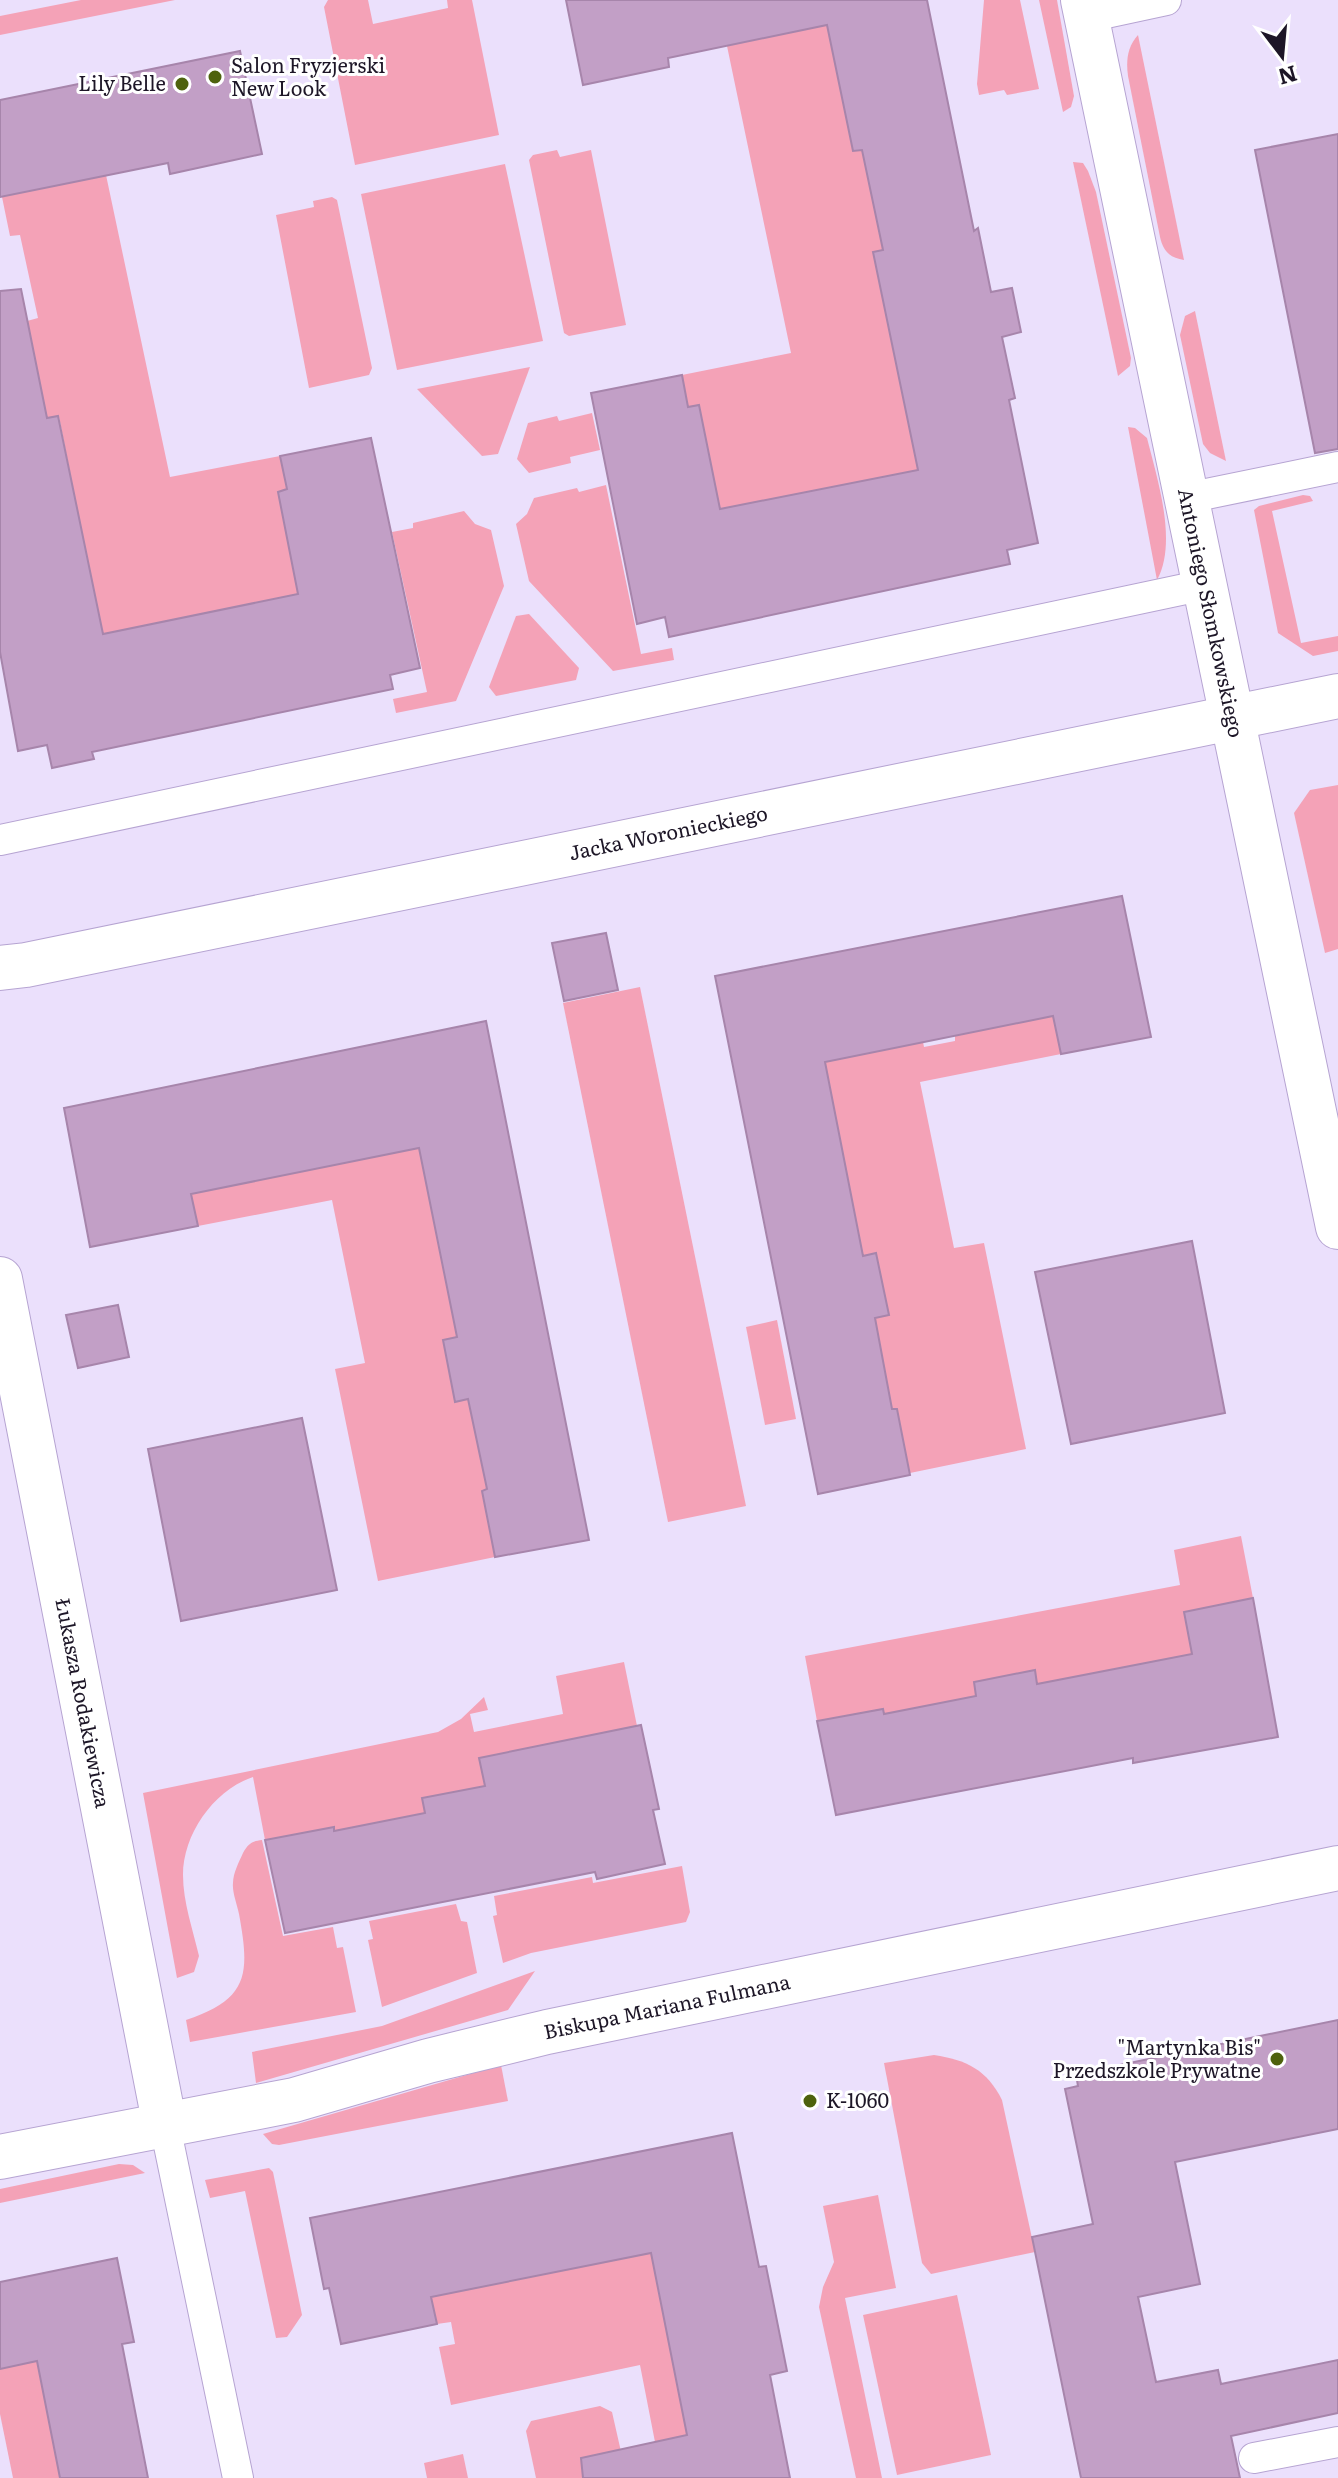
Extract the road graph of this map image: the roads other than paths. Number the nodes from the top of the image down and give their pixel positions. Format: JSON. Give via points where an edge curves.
{"nodes":[{"id":1,"x":1166,"y":0,"type":"edge"},
{"id":2,"x":1085,"y":8,"type":"edge"},
{"id":3,"x":1338,"y":467,"type":"edge"},
{"id":4,"x":1187,"y":498,"type":"junction"},
{"id":5,"x":1204,"y":585,"type":"junction"},
{"id":6,"x":1338,"y":696,"type":"edge"},
{"id":7,"x":1233,"y":719,"type":"junction"},
{"id":8,"x":0,"y":840,"type":"edge"},
{"id":9,"x":0,"y":968,"type":"edge"},
{"id":10,"x":1338,"y":1227,"type":"edge"},
{"id":11,"x":0,"y":1279,"type":"edge"},
{"id":12,"x":1338,"y":1868,"type":"edge"},
{"id":13,"x":165,"y":2126,"type":"junction"},
{"id":14,"x":0,"y":2157,"type":"edge"},
{"id":15,"x":1338,"y":2442,"type":"edge"},
{"id":16,"x":1254,"y":2458,"type":"dead end"},
{"id":17,"x":238,"y":2478,"type":"edge"}],
"edges":[{"from":1,"to":2,"type":"lane"},
{"from":2,"to":4,"type":"street","name":"Antoniego Słomkowskiego"},
{"from":3,"to":4,"type":"lane"},
{"from":4,"to":5,"type":"street","name":"Antoniego Słomkowskiego"},
{"from":5,"to":7,"type":"street","name":"Antoniego Słomkowskiego"},
{"from":5,"to":8,"type":"lane"},
{"from":6,"to":7,"type":"street","name":"Jacka Woronieckiego"},
{"from":7,"to":9,"type":"street","name":"Jacka Woronieckiego"},
{"from":7,"to":10,"type":"street","name":"Antoniego Słomkowskiego"},
{"from":11,"to":13,"type":"street","name":"Łukasza Rodakiewicza"},
{"from":12,"to":13,"type":"street","name":"Biskupa Mariana Fulmana","via":[[547,2032],[294,2100]]},
{"from":13,"to":14,"type":"street","name":"Biskupa Mariana Fulmana"},
{"from":13,"to":17,"type":"lane"},
{"from":15,"to":16,"type":"lane"}]}
